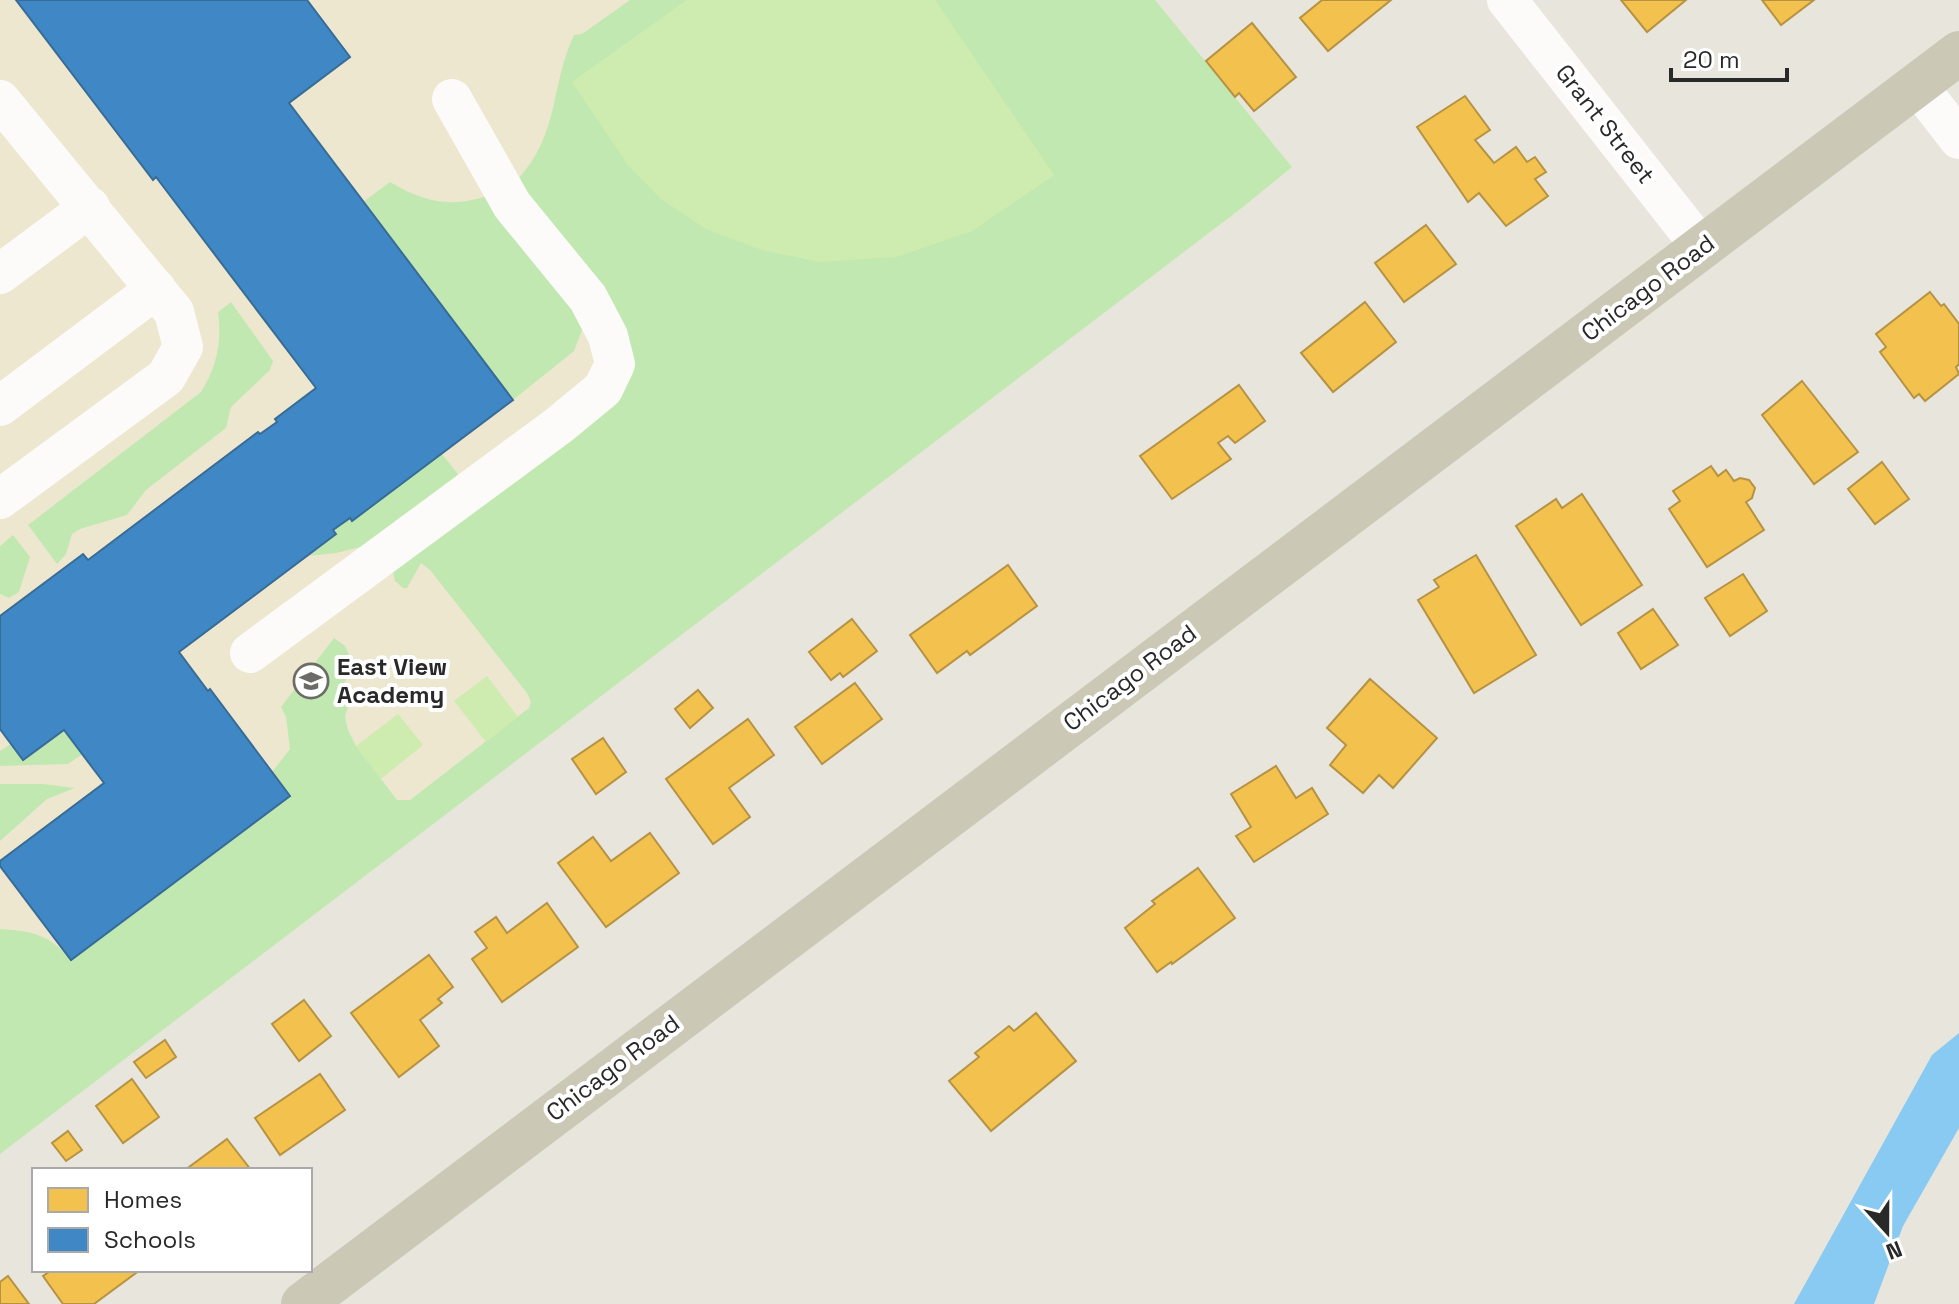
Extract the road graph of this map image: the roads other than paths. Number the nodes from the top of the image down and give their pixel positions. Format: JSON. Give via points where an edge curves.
{"nodes":[{"id":1,"x":1507,"y":0,"type":"edge"},
{"id":2,"x":1959,"y":53,"type":"edge"},
{"id":3,"x":1917,"y":85,"type":"junction"},
{"id":4,"x":452,"y":99,"type":"dead end"},
{"id":5,"x":5,"y":113,"type":"edge"},
{"id":6,"x":1959,"y":139,"type":"edge"},
{"id":7,"x":90,"y":207,"type":"junction"},
{"id":8,"x":1702,"y":248,"type":"junction"},
{"id":9,"x":0,"y":274,"type":"edge"},
{"id":10,"x":156,"y":289,"type":"junction"},
{"id":11,"x":0,"y":406,"type":"edge"},
{"id":12,"x":0,"y":499,"type":"edge"},
{"id":13,"x":250,"y":653,"type":"dead end"},
{"id":14,"x":303,"y":1304,"type":"edge"}],
"edges":[{"from":1,"to":8,"type":"street","name":"Grant Street"},
{"from":2,"to":3,"type":"main road","name":"Chicago Road"},
{"from":3,"to":6,"type":"street"},
{"from":3,"to":8,"type":"main road","name":"Chicago Road"},
{"from":4,"to":13,"type":"street","via":[[512,205],[588,298],[608,336],[615,364],[603,389],[558,426]]},
{"from":5,"to":7,"type":"street"},
{"from":7,"to":9,"type":"street"},
{"from":7,"to":10,"type":"street"},
{"from":8,"to":14,"type":"main road","name":"Chicago Road"},
{"from":10,"to":11,"type":"street"},
{"from":10,"to":12,"type":"street","via":[[174,312],[183,347],[166,377]]}]}
